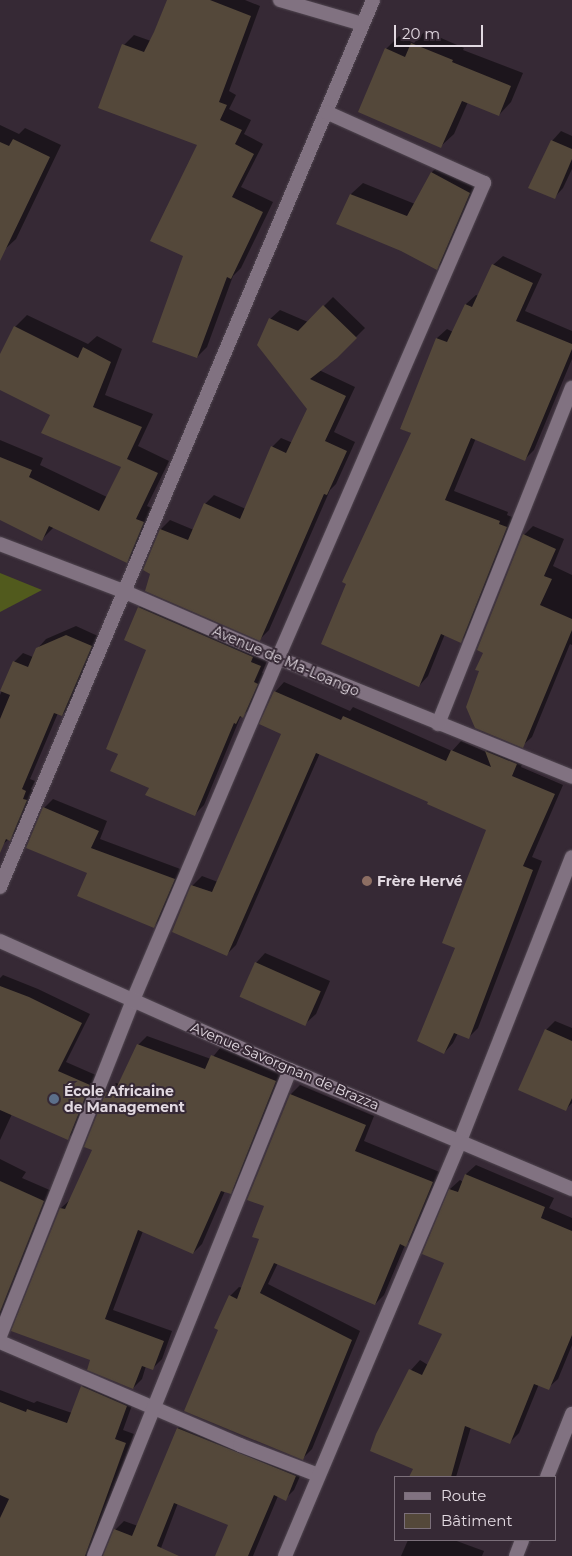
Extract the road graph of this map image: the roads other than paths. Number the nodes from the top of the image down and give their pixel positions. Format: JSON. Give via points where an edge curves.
{"nodes":[{"id":1,"x":280,"y":0,"type":"edge"},
{"id":2,"x":373,"y":0,"type":"edge"},
{"id":3,"x":362,"y":24,"type":"junction"},
{"id":4,"x":326,"y":112,"type":"junction"},
{"id":5,"x":572,"y":388,"type":"edge"},
{"id":6,"x":0,"y":544,"type":"edge"},
{"id":7,"x":123,"y":592,"type":"junction"},
{"id":8,"x":278,"y":658,"type":"junction"},
{"id":9,"x":438,"y":724,"type":"junction"},
{"id":10,"x":572,"y":777,"type":"edge"},
{"id":11,"x":572,"y":857,"type":"edge"},
{"id":12,"x":0,"y":887,"type":"edge"},
{"id":13,"x":0,"y":941,"type":"edge"},
{"id":14,"x":133,"y":1000,"type":"junction"},
{"id":15,"x":290,"y":1070,"type":"junction"},
{"id":16,"x":460,"y":1142,"type":"junction"},
{"id":17,"x":572,"y":1189,"type":"edge"},
{"id":18,"x":0,"y":1336,"type":"edge"},
{"id":19,"x":0,"y":1342,"type":"edge"},
{"id":20,"x":155,"y":1407,"type":"junction"},
{"id":21,"x":572,"y":1414,"type":"edge"},
{"id":22,"x":318,"y":1475,"type":"junction"},
{"id":23,"x":547,"y":1476,"type":"edge"},
{"id":24,"x":522,"y":1541,"type":"edge"},
{"id":25,"x":94,"y":1556,"type":"edge"},
{"id":26,"x":285,"y":1556,"type":"edge"},
{"id":27,"x":516,"y":1556,"type":"edge"}],
"edges":[{"from":1,"to":3,"type":"street"},
{"from":2,"to":3,"type":"street"},
{"from":3,"to":4,"type":"street"},
{"from":4,"to":7,"type":"street"},
{"from":4,"to":8,"type":"street","via":[[484,184]]},
{"from":5,"to":9,"type":"street"},
{"from":6,"to":7,"type":"street","name":"Avenue de Ma-Loango"},
{"from":7,"to":8,"type":"street","name":"Avenue de Ma-Loango"},
{"from":7,"to":12,"type":"street"},
{"from":8,"to":9,"type":"street","name":"Avenue de Ma-Loango"},
{"from":8,"to":14,"type":"street"},
{"from":9,"to":10,"type":"street","name":"Avenue de Ma-Loango"},
{"from":11,"to":16,"type":"street"},
{"from":13,"to":14,"type":"street","name":"Avenue Savorgnan de Brazza"},
{"from":14,"to":15,"type":"street","name":"Avenue Savorgnan de Brazza"},
{"from":14,"to":18,"type":"street"},
{"from":15,"to":16,"type":"street","name":"Avenue Savorgnan de Brazza"},
{"from":15,"to":20,"type":"street"},
{"from":16,"to":17,"type":"street","name":"Avenue Savorgnan de Brazza"},
{"from":16,"to":22,"type":"street"},
{"from":19,"to":20,"type":"street"},
{"from":20,"to":22,"type":"street"},
{"from":20,"to":25,"type":"street"},
{"from":21,"to":23,"type":"street"},
{"from":22,"to":26,"type":"street"},
{"from":24,"to":27,"type":"street"}]}
